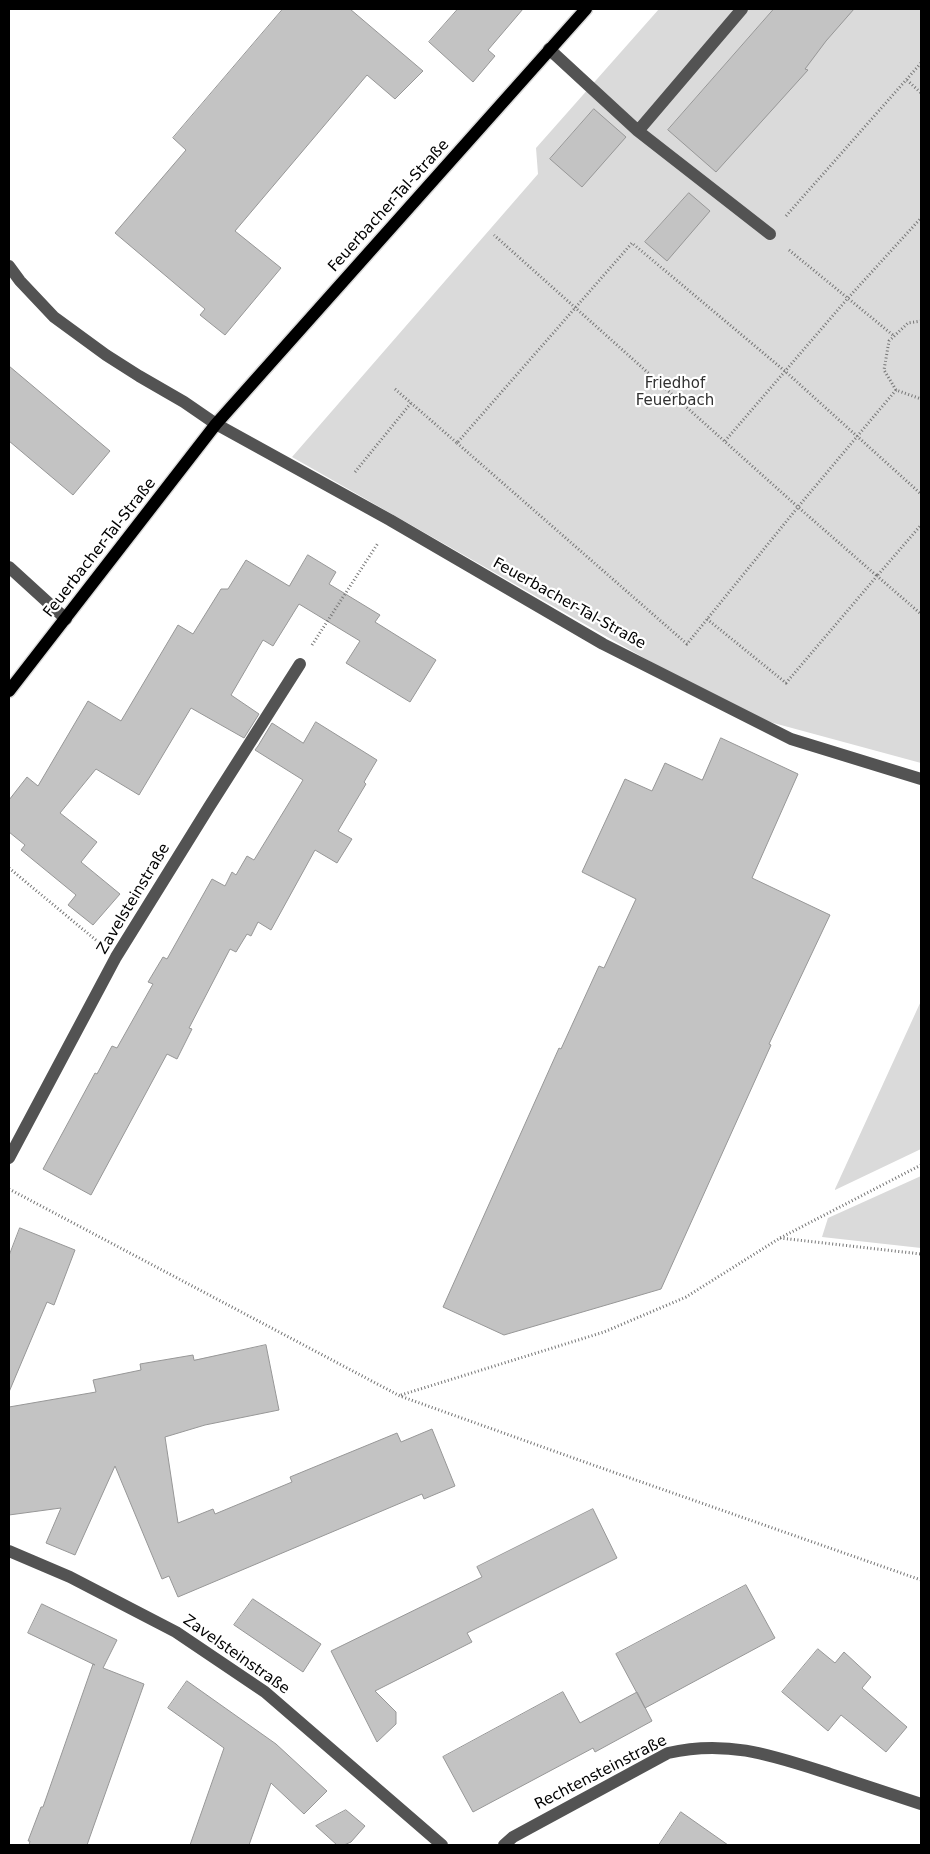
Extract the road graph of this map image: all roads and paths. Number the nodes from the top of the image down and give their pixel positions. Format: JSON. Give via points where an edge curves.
{"nodes":[{"id":1,"x":586,"y":9,"type":"edge"},
{"id":2,"x":742,"y":9,"type":"edge"},
{"id":3,"x":549,"y":49,"type":"junction"},
{"id":4,"x":921,"y":63,"type":"edge"},
{"id":5,"x":907,"y":80,"type":"junction"},
{"id":6,"x":921,"y":92,"type":"edge"},
{"id":7,"x":638,"y":130,"type":"junction"},
{"id":8,"x":921,"y":218,"type":"edge"},
{"id":9,"x":770,"y":234,"type":"junction"},
{"id":10,"x":494,"y":235,"type":"dead end"},
{"id":11,"x":9,"y":266,"type":"edge"},
{"id":12,"x":848,"y":298,"type":"junction"},
{"id":13,"x":575,"y":308,"type":"junction"},
{"id":14,"x":921,"y":321,"type":"edge"},
{"id":15,"x":894,"y":336,"type":"junction"},
{"id":16,"x":786,"y":372,"type":"junction"},
{"id":17,"x":395,"y":389,"type":"dead end"},
{"id":18,"x":896,"y":390,"type":"junction"},
{"id":19,"x":921,"y":399,"type":"edge"},
{"id":20,"x":411,"y":403,"type":"junction"},
{"id":21,"x":216,"y":424,"type":"junction"},
{"id":22,"x":857,"y":437,"type":"junction"},
{"id":23,"x":725,"y":441,"type":"junction"},
{"id":24,"x":458,"y":443,"type":"junction"},
{"id":25,"x":366,"y":458,"type":"dead end"},
{"id":26,"x":921,"y":494,"type":"edge"},
{"id":27,"x":798,"y":507,"type":"junction"},
{"id":28,"x":390,"y":520,"type":"junction"},
{"id":29,"x":921,"y":526,"type":"edge"},
{"id":30,"x":9,"y":567,"type":"edge"},
{"id":31,"x":877,"y":576,"type":"junction"},
{"id":32,"x":921,"y":614,"type":"edge"},
{"id":33,"x":66,"y":619,"type":"junction"},
{"id":34,"x":707,"y":619,"type":"junction"},
{"id":35,"x":300,"y":664,"type":"joint"},
{"id":36,"x":9,"y":691,"type":"edge"},
{"id":37,"x":921,"y":779,"type":"edge"},
{"id":38,"x":9,"y":868,"type":"edge"},
{"id":39,"x":116,"y":957,"type":"junction"},
{"id":40,"x":9,"y":1158,"type":"edge"},
{"id":41,"x":921,"y":1165,"type":"edge"},
{"id":42,"x":9,"y":1189,"type":"edge"},
{"id":43,"x":780,"y":1238,"type":"junction"},
{"id":44,"x":921,"y":1254,"type":"edge"},
{"id":45,"x":400,"y":1396,"type":"junction"},
{"id":46,"x":9,"y":1551,"type":"edge"},
{"id":47,"x":921,"y":1580,"type":"edge"},
{"id":48,"x":921,"y":1804,"type":"edge"},
{"id":49,"x":442,"y":1845,"type":"edge"},
{"id":50,"x":504,"y":1845,"type":"edge"}],
"edges":[{"from":1,"to":3,"type":"main road","name":"Feuerbacher-Tal-Straße"},
{"from":2,"to":7,"type":"street"},
{"from":3,"to":7,"type":"street"},
{"from":3,"to":21,"type":"main road","name":"Feuerbacher-Tal-Straße"},
{"from":4,"to":5,"type":"path"},
{"from":5,"to":6,"type":"path"},
{"from":5,"to":9,"type":"path"},
{"from":7,"to":9,"type":"street"},
{"from":8,"to":12,"type":"path"},
{"from":9,"to":12,"type":"path"},
{"from":10,"to":13,"type":"path"},
{"from":11,"to":21,"type":"street","via":[[54,317],[106,355]]},
{"from":12,"to":15,"type":"path"},
{"from":12,"to":16,"type":"path"},
{"from":13,"to":16,"type":"path","via":[[632,243]]},
{"from":13,"to":23,"type":"path"},
{"from":13,"to":24,"type":"path"},
{"from":14,"to":15,"type":"path","via":[[908,323]]},
{"from":15,"to":18,"type":"path","via":[[889,341],[884,370]]},
{"from":16,"to":22,"type":"path"},
{"from":16,"to":23,"type":"path"},
{"from":17,"to":20,"type":"path"},
{"from":18,"to":19,"type":"path"},
{"from":18,"to":22,"type":"path"},
{"from":20,"to":24,"type":"path"},
{"from":20,"to":25,"type":"path"},
{"from":21,"to":28,"type":"street","name":"Feuerbacher-Tal-Straße"},
{"from":21,"to":33,"type":"main road","name":"Feuerbacher-Tal-Straße"},
{"from":22,"to":26,"type":"path"},
{"from":22,"to":27,"type":"path"},
{"from":23,"to":27,"type":"path"},
{"from":24,"to":34,"type":"path","via":[[687,644]]},
{"from":27,"to":31,"type":"path"},
{"from":27,"to":34,"type":"path"},
{"from":28,"to":35,"type":"path"},
{"from":28,"to":37,"type":"street","name":"Feuerbacher-Tal-Straße","via":[[603,644],[791,739]]},
{"from":29,"to":31,"type":"path"},
{"from":30,"to":33,"type":"street"},
{"from":31,"to":32,"type":"path"},
{"from":31,"to":34,"type":"path","via":[[786,683]]},
{"from":33,"to":36,"type":"main road","name":"Feuerbacher-Tal-Straße"},
{"from":35,"to":39,"type":"street","name":"Zavelsteinstraße"},
{"from":38,"to":39,"type":"path"},
{"from":39,"to":40,"type":"street","name":"Zavelsteinstraße"},
{"from":41,"to":43,"type":"path"},
{"from":42,"to":45,"type":"path"},
{"from":43,"to":44,"type":"path"},
{"from":43,"to":45,"type":"path","via":[[686,1297],[604,1332]]},
{"from":45,"to":47,"type":"path"},
{"from":46,"to":49,"type":"street","name":"Zavelsteinstraße","via":[[70,1577],[176,1632],[265,1692]]},
{"from":48,"to":50,"type":"street","name":"Rechtensteinstraße","via":[[782,1758],[744,1750],[688,1749],[668,1753],[513,1837]]}]}
